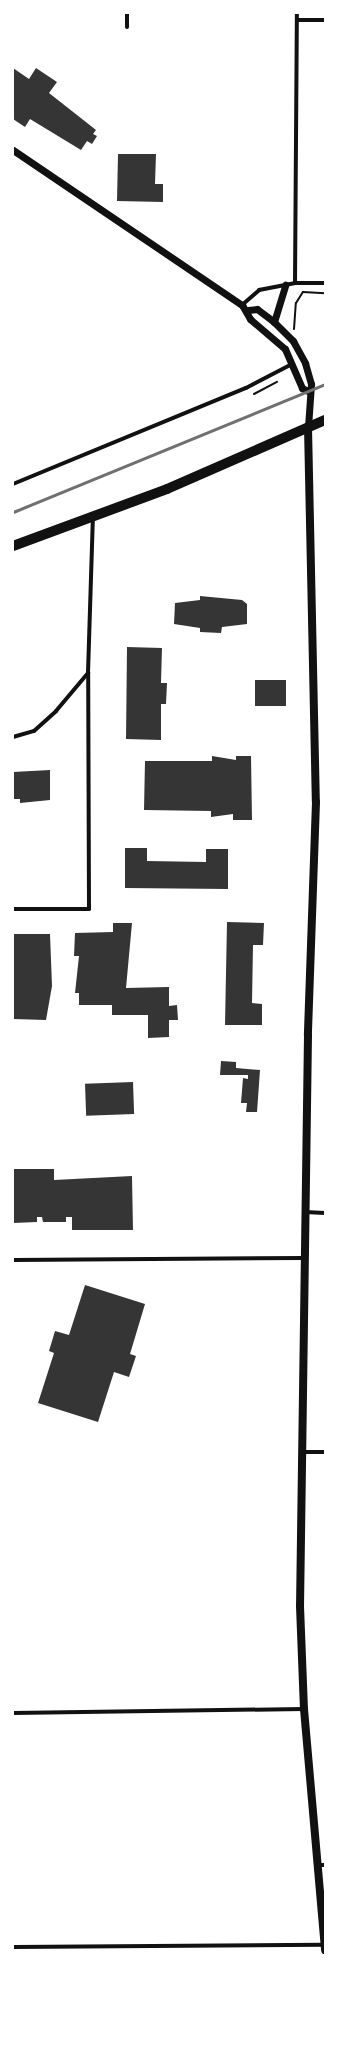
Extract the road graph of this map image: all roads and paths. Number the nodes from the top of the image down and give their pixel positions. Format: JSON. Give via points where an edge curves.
{"nodes":[{"id":1,"x":127,"y":13,"type":"edge"},
{"id":2,"x":297,"y":13,"type":"edge"},
{"id":3,"x":297,"y":20,"type":"junction"},
{"id":4,"x":325,"y":20,"type":"edge"},
{"id":5,"x":128,"y":27,"type":"dead end"},
{"id":6,"x":13,"y":150,"type":"edge"},
{"id":7,"x":295,"y":283,"type":"junction"},
{"id":8,"x":325,"y":284,"type":"edge"},
{"id":9,"x":285,"y":285,"type":"junction"},
{"id":10,"x":325,"y":292,"type":"edge"},
{"id":11,"x":245,"y":308,"type":"junction"},
{"id":12,"x":274,"y":322,"type":"junction"},
{"id":13,"x":296,"y":334,"type":"dead end"},
{"id":14,"x":292,"y":364,"type":"junction"},
{"id":15,"x":308,"y":391,"type":"junction"},
{"id":16,"x":325,"y":420,"type":"edge"},
{"id":17,"x":308,"y":428,"type":"junction"},
{"id":18,"x":13,"y":484,"type":"edge"},
{"id":19,"x":93,"y":516,"type":"junction"},
{"id":20,"x":44,"y":535,"type":"junction"},
{"id":21,"x":13,"y":546,"type":"edge"},
{"id":22,"x":13,"y":550,"type":"edge"},
{"id":23,"x":88,"y":673,"type":"junction"},
{"id":24,"x":13,"y":737,"type":"edge"},
{"id":25,"x":13,"y":909,"type":"edge"},
{"id":26,"x":305,"y":1212,"type":"junction"},
{"id":27,"x":325,"y":1212,"type":"edge"},
{"id":28,"x":304,"y":1258,"type":"junction"},
{"id":29,"x":13,"y":1260,"type":"edge"},
{"id":30,"x":303,"y":1452,"type":"junction"},
{"id":31,"x":325,"y":1452,"type":"edge"},
{"id":32,"x":304,"y":1709,"type":"junction"},
{"id":33,"x":13,"y":1713,"type":"edge"},
{"id":34,"x":322,"y":1865,"type":"edge"},
{"id":35,"x":13,"y":1947,"type":"edge"},
{"id":36,"x":325,"y":1948,"type":"edge"}],
"edges":[{"from":1,"to":5,"type":"street"},
{"from":2,"to":3,"type":"street"},
{"from":3,"to":4,"type":"street"},
{"from":3,"to":7,"type":"street"},
{"from":6,"to":11,"type":"street"},
{"from":7,"to":8,"type":"street"},
{"from":7,"to":9,"type":"street"},
{"from":9,"to":11,"type":"street","via":[[260,290]]},
{"from":9,"to":12,"type":"street"},
{"from":10,"to":13,"type":"path","via":[[303,292],[296,304]]},
{"from":11,"to":12,"type":"street","via":[[257,309]]},
{"from":11,"to":14,"type":"street","via":[[250,319],[285,349]]},
{"from":12,"to":15,"type":"street","via":[[293,341],[305,363],[311,384]]},
{"from":14,"to":15,"type":"street","via":[[302,388]]},
{"from":14,"to":18,"type":"street","via":[[246,388]]},
{"from":15,"to":17,"type":"street"},
{"from":16,"to":17,"type":"main road"},
{"from":17,"to":19,"type":"main road","via":[[167,489]]},
{"from":17,"to":26,"type":"main road","via":[[316,802]]},
{"from":19,"to":20,"type":"main road"},
{"from":19,"to":23,"type":"street"},
{"from":20,"to":21,"type":"main road"},
{"from":20,"to":22,"type":"main road"},
{"from":23,"to":24,"type":"street","via":[[56,711],[34,731]]},
{"from":23,"to":25,"type":"street","via":[[89,909]]},
{"from":26,"to":27,"type":"street"},
{"from":26,"to":28,"type":"main road"},
{"from":28,"to":29,"type":"street"},
{"from":28,"to":30,"type":"main road"},
{"from":30,"to":31,"type":"street"},
{"from":30,"to":32,"type":"main road","via":[[300,1606]]},
{"from":32,"to":33,"type":"street"},
{"from":32,"to":34,"type":"main road"},
{"from":34,"to":36,"type":"main road"},
{"from":35,"to":36,"type":"street"}]}
